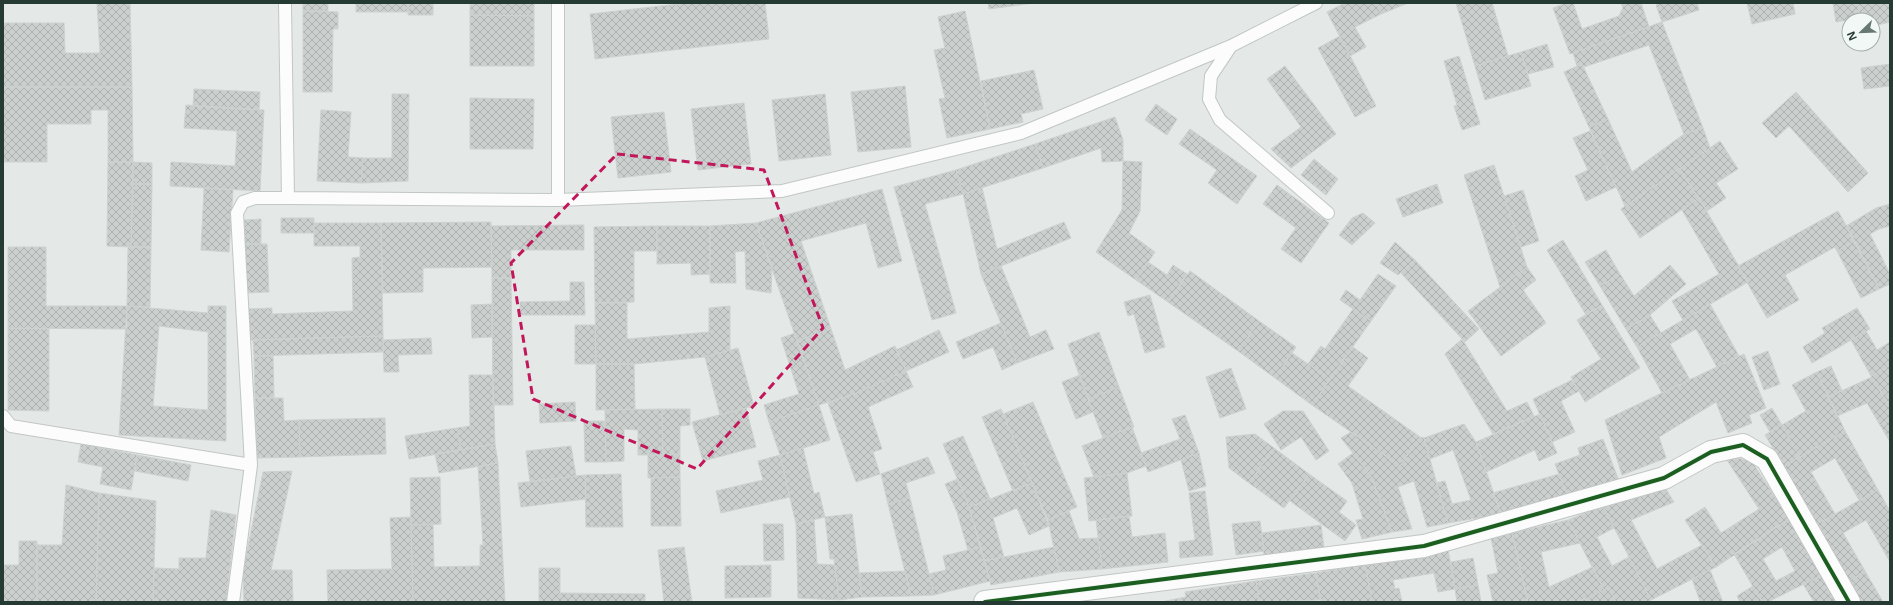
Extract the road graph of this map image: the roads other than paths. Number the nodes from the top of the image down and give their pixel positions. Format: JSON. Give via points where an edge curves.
{"nodes":[{"id":1,"x":285,"y":3,"type":"edge"},
{"id":2,"x":558,"y":3,"type":"edge"},
{"id":3,"x":1316,"y":3,"type":"edge"},
{"id":4,"x":1231,"y":46,"type":"junction"},
{"id":5,"x":288,"y":198,"type":"junction"},
{"id":6,"x":558,"y":200,"type":"junction"},
{"id":7,"x":1328,"y":213,"type":"dead end"},
{"id":8,"x":3,"y":416,"type":"edge"},
{"id":9,"x":251,"y":465,"type":"junction"},
{"id":10,"x":233,"y":602,"type":"edge"},
{"id":11,"x":985,"y":602,"type":"edge"},
{"id":12,"x":1849,"y":602,"type":"edge"}],
"edges":[{"from":1,"to":5,"type":"lane"},
{"from":2,"to":6,"type":"lane"},
{"from":3,"to":4,"type":"lane"},
{"from":4,"to":6,"type":"lane","via":[[1021,133],[782,191]]},
{"from":4,"to":7,"type":"lane","via":[[1211,76],[1209,99],[1220,120]]},
{"from":5,"to":6,"type":"lane"},
{"from":5,"to":9,"type":"lane","via":[[255,198],[243,202],[238,213]]},
{"from":8,"to":9,"type":"lane","via":[[11,426]]},
{"from":9,"to":10,"type":"lane"},
{"from":11,"to":12,"type":"street","via":[[1424,546],[1664,478],[1711,452],[1744,446],[1767,459]]}]}
